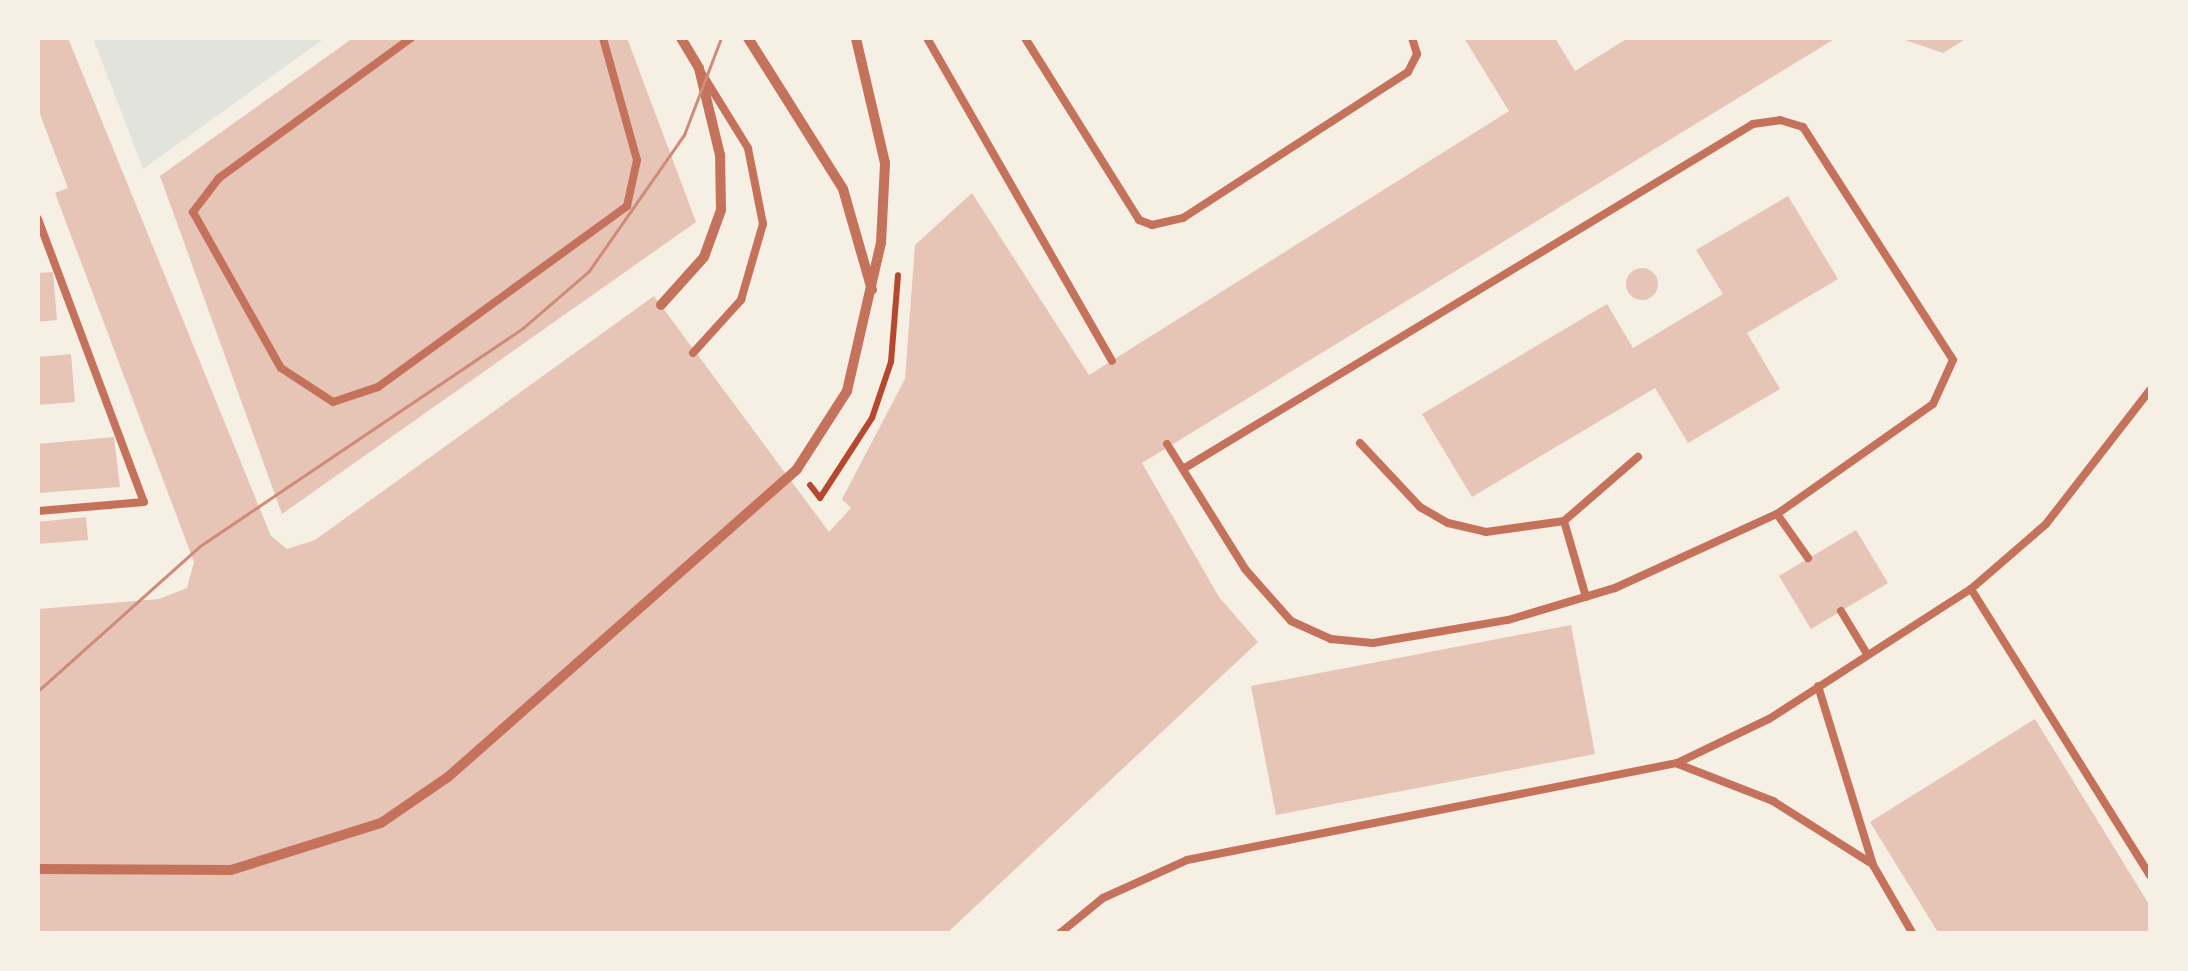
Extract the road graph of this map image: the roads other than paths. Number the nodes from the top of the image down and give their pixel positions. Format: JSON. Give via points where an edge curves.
{"nodes":[{"id":1,"x":411,"y":38,"type":"edge"},
{"id":2,"x":604,"y":38,"type":"edge"},
{"id":3,"x":681,"y":38,"type":"edge"},
{"id":4,"x":748,"y":38,"type":"edge"},
{"id":5,"x":856,"y":38,"type":"edge"},
{"id":6,"x":927,"y":38,"type":"edge"},
{"id":7,"x":1025,"y":38,"type":"edge"},
{"id":8,"x":1412,"y":38,"type":"edge"},
{"id":9,"x":699,"y":68,"type":"junction"},
{"id":10,"x":38,"y":219,"type":"edge"},
{"id":11,"x":874,"y":296,"type":"junction"},
{"id":12,"x":661,"y":305,"type":"dead end"},
{"id":13,"x":693,"y":353,"type":"dead end"},
{"id":14,"x":1112,"y":361,"type":"dead end"},
{"id":15,"x":2150,"y":390,"type":"edge"},
{"id":16,"x":1360,"y":443,"type":"dead end"},
{"id":17,"x":1166,"y":444,"type":"dead end"},
{"id":18,"x":1638,"y":457,"type":"dead end"},
{"id":19,"x":1183,"y":469,"type":"junction"},
{"id":20,"x":38,"y":511,"type":"edge"},
{"id":21,"x":1776,"y":514,"type":"junction"},
{"id":22,"x":1564,"y":521,"type":"junction"},
{"id":23,"x":1808,"y":558,"type":"dead end"},
{"id":24,"x":1972,"y":589,"type":"junction"},
{"id":25,"x":1586,"y":596,"type":"junction"},
{"id":26,"x":1841,"y":610,"type":"dead end"},
{"id":27,"x":1866,"y":654,"type":"junction"},
{"id":28,"x":1818,"y":686,"type":"junction"},
{"id":29,"x":1677,"y":763,"type":"junction"},
{"id":30,"x":1873,"y":865,"type":"junction"},
{"id":31,"x":38,"y":869,"type":"edge"},
{"id":32,"x":2150,"y":876,"type":"edge"},
{"id":33,"x":1059,"y":934,"type":"edge"},
{"id":34,"x":1913,"y":934,"type":"edge"}],
"edges":[{"from":1,"to":2,"type":"lane","via":[[219,178],[193,212],[282,368],[334,402],[378,387],[628,206],[637,160]]},
{"from":3,"to":9,"type":"street"},
{"from":4,"to":11,"type":"street","via":[[843,189]]},
{"from":5,"to":11,"type":"street","via":[[885,162]]},
{"from":6,"to":14,"type":"lane"},
{"from":7,"to":8,"type":"lane","via":[[1139,220],[1152,225],[1183,218],[1408,72]]},
{"from":9,"to":12,"type":"street","via":[[720,155],[720,210],[704,258]]},
{"from":9,"to":13,"type":"lane","via":[[748,148],[763,224],[740,300]]},
{"from":10,"to":20,"type":"lane","via":[[144,502]]},
{"from":11,"to":31,"type":"street","via":[[822,441],[448,778],[381,823],[277,862]]},
{"from":15,"to":24,"type":"lane","via":[[2046,524]]},
{"from":16,"to":22,"type":"lane","via":[[1420,507],[1448,523],[1486,532]]},
{"from":17,"to":19,"type":"lane"},
{"from":18,"to":22,"type":"lane"},
{"from":19,"to":21,"type":"lane","via":[[1753,124],[1780,120],[1803,127],[1953,360],[1933,404]]},
{"from":19,"to":25,"type":"lane","via":[[1244,570],[1291,621],[1331,638],[1372,643]]},
{"from":21,"to":23,"type":"lane"},
{"from":21,"to":25,"type":"lane"},
{"from":22,"to":25,"type":"lane"},
{"from":24,"to":27,"type":"lane"},
{"from":24,"to":32,"type":"lane"},
{"from":26,"to":27,"type":"lane"},
{"from":27,"to":28,"type":"lane"},
{"from":28,"to":29,"type":"lane"},
{"from":28,"to":30,"type":"lane"},
{"from":29,"to":30,"type":"lane","via":[[1773,801]]},
{"from":29,"to":33,"type":"lane","via":[[1187,860],[1103,898]]},
{"from":30,"to":34,"type":"lane"}]}
